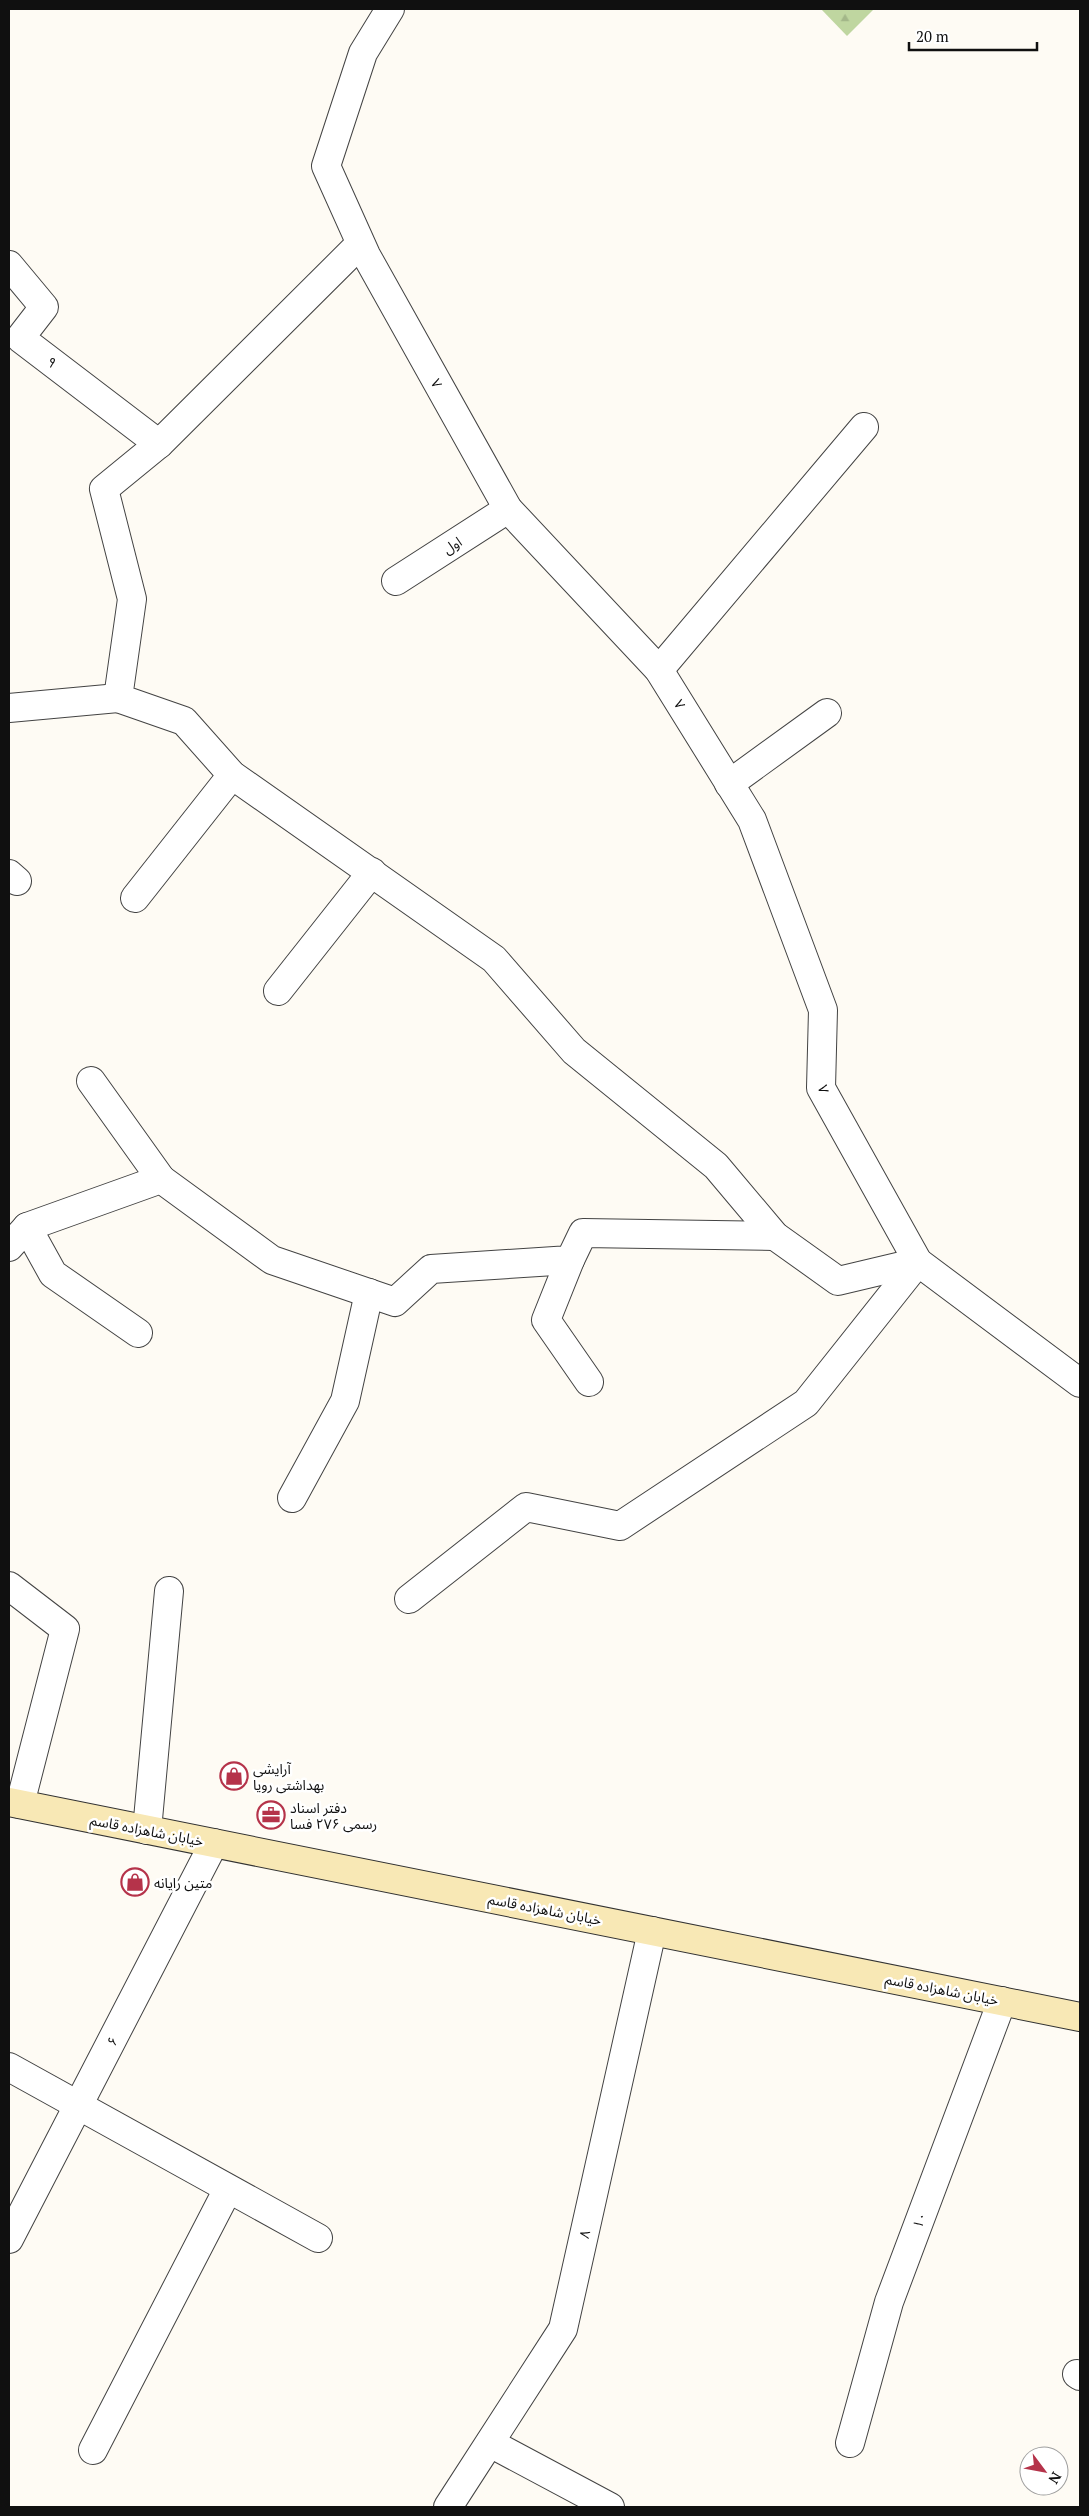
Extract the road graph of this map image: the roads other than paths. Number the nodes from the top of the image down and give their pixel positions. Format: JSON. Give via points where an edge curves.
{"nodes":[{"id":1,"x":390,"y":9,"type":"edge"},
{"id":2,"x":360,"y":244,"type":"junction"},
{"id":3,"x":9,"y":265,"type":"edge"},
{"id":4,"x":864,"y":427,"type":"dead end"},
{"id":5,"x":159,"y":444,"type":"junction"},
{"id":6,"x":508,"y":509,"type":"junction"},
{"id":7,"x":396,"y":581,"type":"dead end"},
{"id":8,"x":659,"y":670,"type":"junction"},
{"id":9,"x":118,"y":698,"type":"junction"},
{"id":10,"x":9,"y":708,"type":"edge"},
{"id":11,"x":827,"y":713,"type":"dead end"},
{"id":12,"x":232,"y":775,"type":"junction"},
{"id":13,"x":729,"y":784,"type":"junction"},
{"id":14,"x":372,"y":872,"type":"junction"},
{"id":15,"x":135,"y":898,"type":"dead end"},
{"id":16,"x":278,"y":991,"type":"dead end"},
{"id":17,"x":91,"y":1082,"type":"dead end"},
{"id":18,"x":160,"y":1178,"type":"junction"},
{"id":19,"x":27,"y":1227,"type":"junction"},
{"id":20,"x":774,"y":1236,"type":"junction"},
{"id":21,"x":9,"y":1247,"type":"edge"},
{"id":22,"x":570,"y":1260,"type":"junction"},
{"id":23,"x":918,"y":1262,"type":"junction"},
{"id":24,"x":369,"y":1293,"type":"junction"},
{"id":25,"x":138,"y":1333,"type":"dead end"},
{"id":26,"x":589,"y":1382,"type":"dead end"},
{"id":27,"x":1080,"y":1382,"type":"edge"},
{"id":28,"x":292,"y":1498,"type":"dead end"},
{"id":29,"x":9,"y":1586,"type":"edge"},
{"id":30,"x":169,"y":1591,"type":"dead end"},
{"id":31,"x":409,"y":1600,"type":"dead end"},
{"id":32,"x":14,"y":1803,"type":"edge"},
{"id":33,"x":147,"y":1830,"type":"junction"},
{"id":34,"x":214,"y":1843,"type":"junction"},
{"id":35,"x":652,"y":1931,"type":"junction"},
{"id":36,"x":1002,"y":2001,"type":"junction"},
{"id":37,"x":1080,"y":2017,"type":"edge"},
{"id":38,"x":9,"y":2067,"type":"edge"},
{"id":39,"x":78,"y":2106,"type":"junction"},
{"id":40,"x":228,"y":2189,"type":"junction"},
{"id":41,"x":318,"y":2238,"type":"dead end"},
{"id":42,"x":9,"y":2239,"type":"edge"},
{"id":43,"x":490,"y":2443,"type":"junction"},
{"id":44,"x":850,"y":2444,"type":"dead end"},
{"id":45,"x":93,"y":2450,"type":"dead end"},
{"id":46,"x":448,"y":2507,"type":"edge"},
{"id":47,"x":610,"y":2507,"type":"edge"}],
"edges":[{"from":1,"to":2,"type":"street","name":"۷","via":[[363,52],[326,166]]},
{"from":2,"to":5,"type":"street"},
{"from":2,"to":6,"type":"street","name":"۷"},
{"from":3,"to":5,"type":"street","name":"۹","via":[[44,307],[20,338]]},
{"from":4,"to":8,"type":"street"},
{"from":5,"to":9,"type":"street","via":[[104,489],[132,599]]},
{"from":6,"to":7,"type":"street","name":"اول"},
{"from":6,"to":8,"type":"street","name":"۷"},
{"from":8,"to":13,"type":"street","name":"۷"},
{"from":9,"to":10,"type":"street"},
{"from":9,"to":12,"type":"street","via":[[184,721]]},
{"from":11,"to":13,"type":"street"},
{"from":12,"to":14,"type":"street"},
{"from":12,"to":15,"type":"street"},
{"from":13,"to":23,"type":"street","name":"۷","via":[[752,820],[823,1010],[821,1088]]},
{"from":14,"to":16,"type":"street"},
{"from":14,"to":20,"type":"street","via":[[494,959],[574,1051],[716,1166]]},
{"from":17,"to":18,"type":"street"},
{"from":18,"to":19,"type":"street"},
{"from":18,"to":24,"type":"street","via":[[272,1260]]},
{"from":19,"to":21,"type":"street"},
{"from":19,"to":25,"type":"street","via":[[52,1274]]},
{"from":20,"to":22,"type":"street","via":[[583,1233]]},
{"from":20,"to":23,"type":"street","via":[[838,1281]]},
{"from":22,"to":24,"type":"street","via":[[431,1269],[395,1302]]},
{"from":22,"to":26,"type":"street","via":[[546,1320]]},
{"from":23,"to":27,"type":"street","name":"۷"},
{"from":23,"to":31,"type":"street","via":[[806,1403],[620,1526],[526,1507]]},
{"from":24,"to":28,"type":"street","via":[[345,1401]]},
{"from":29,"to":32,"type":"street","via":[[66,1628]]},
{"from":30,"to":33,"type":"street"},
{"from":32,"to":33,"type":"street","name":"خیابان شاهزاده قاسم"},
{"from":33,"to":34,"type":"street","name":"خیابان شاهزاده قاسم"},
{"from":34,"to":35,"type":"street","name":"خیابان شاهزاده قاسم"},
{"from":34,"to":39,"type":"street","name":"۶"},
{"from":35,"to":36,"type":"street","name":"خیابان شاهزاده قاسم"},
{"from":35,"to":43,"type":"street","name":"۸","via":[[563,2329]]},
{"from":36,"to":37,"type":"street","name":"خیابان شاهزاده قاسم"},
{"from":36,"to":44,"type":"street","name":"۱۰","via":[[889,2302]]},
{"from":38,"to":39,"type":"street"},
{"from":39,"to":40,"type":"street"},
{"from":39,"to":42,"type":"street","name":"۶"},
{"from":40,"to":41,"type":"street"},
{"from":40,"to":45,"type":"street"},
{"from":43,"to":46,"type":"street","name":"۸"},
{"from":43,"to":47,"type":"street"}]}
